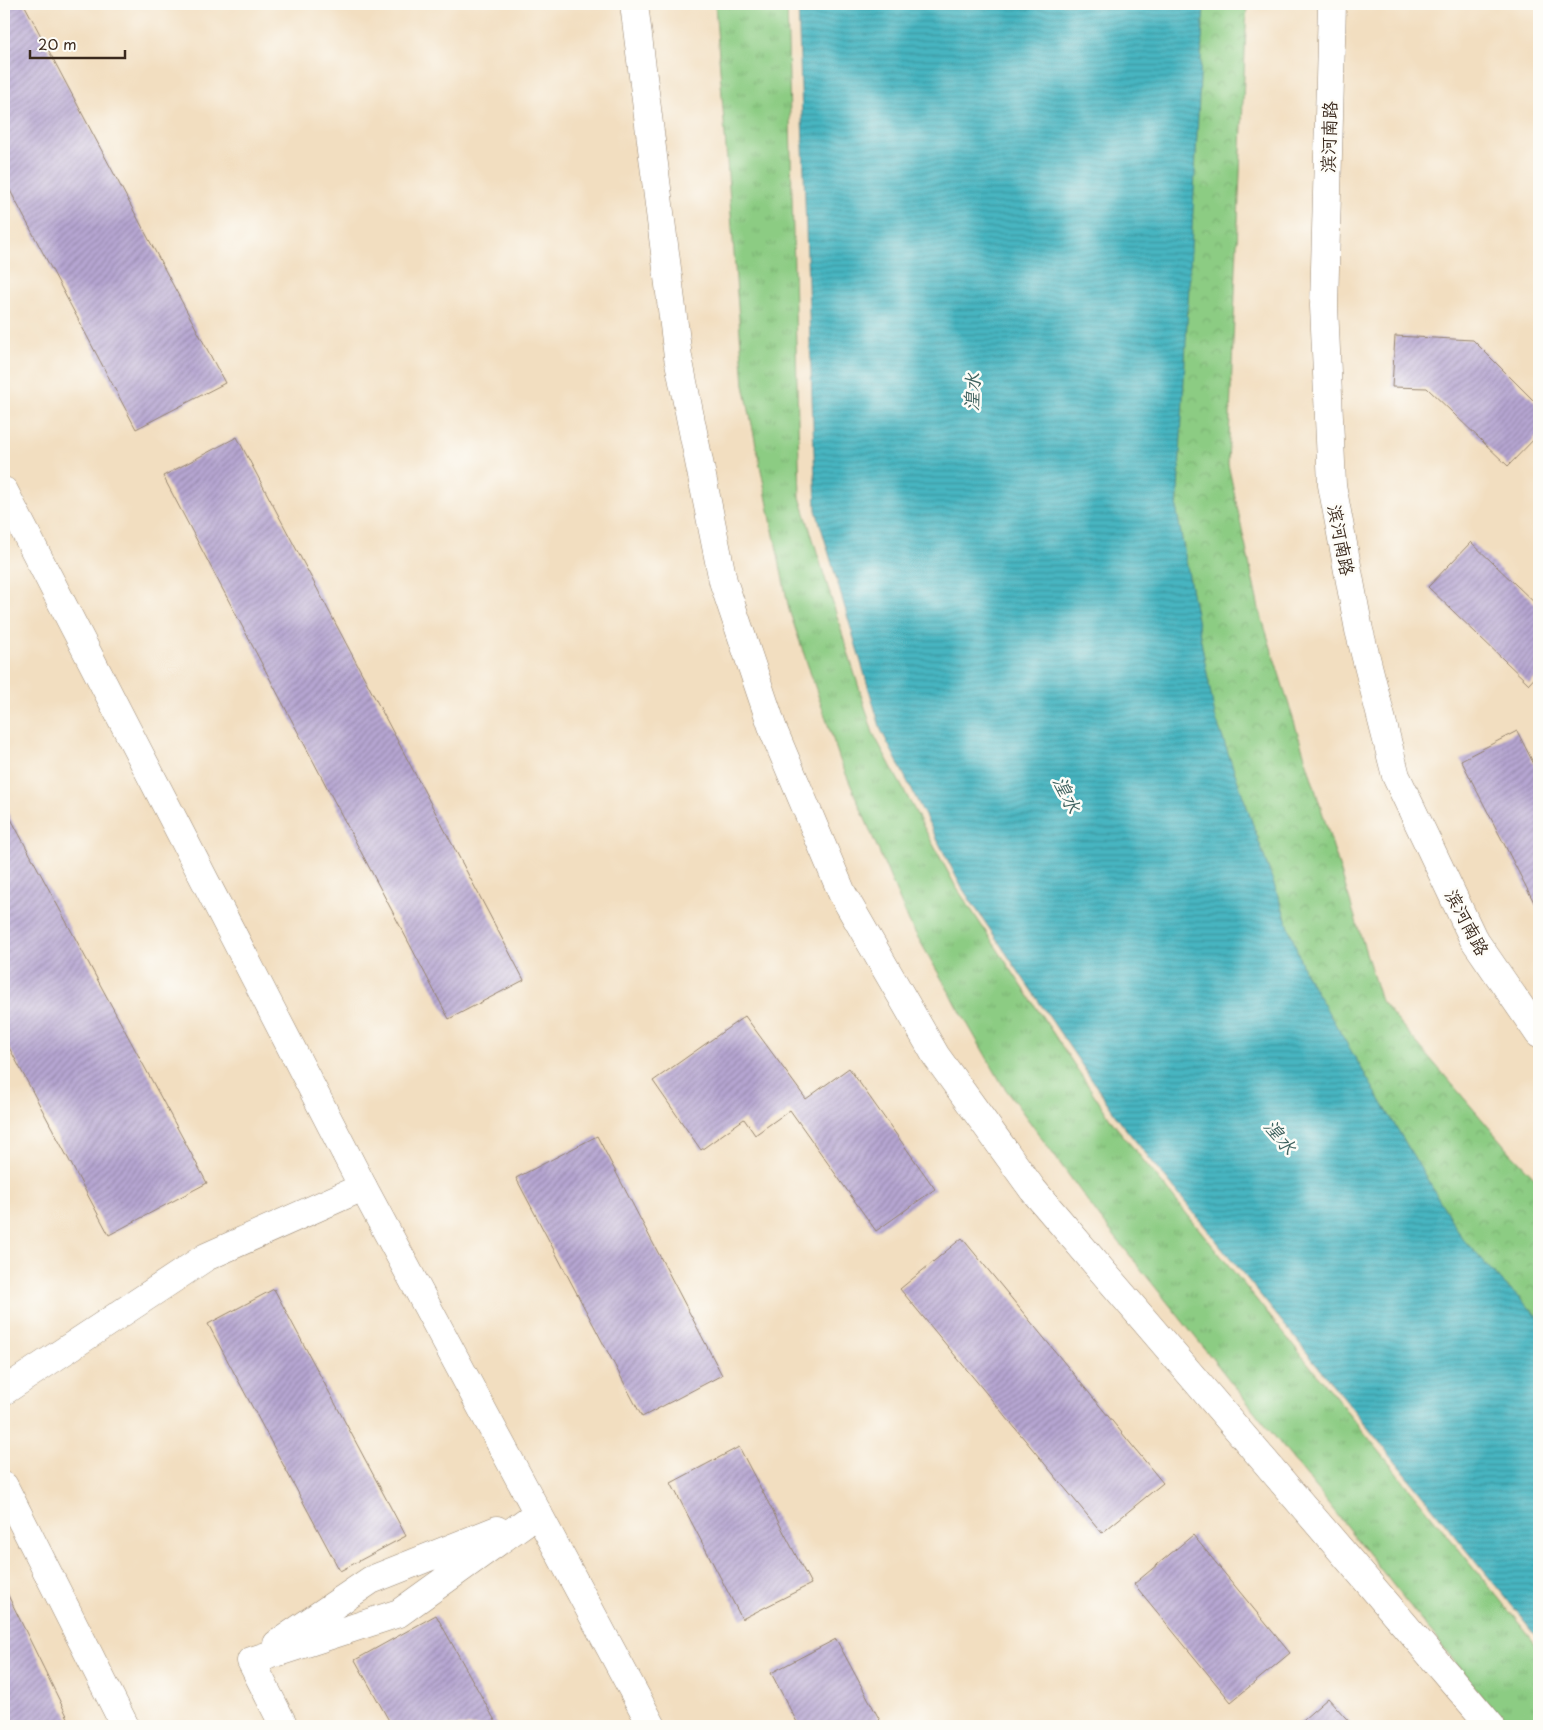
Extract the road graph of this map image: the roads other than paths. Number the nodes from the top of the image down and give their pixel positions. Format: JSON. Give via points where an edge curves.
{"nodes":[{"id":1,"x":634,"y":4,"type":"edge"},
{"id":2,"x":1332,"y":4,"type":"edge"},
{"id":3,"x":4,"y":491,"type":"edge"},
{"id":4,"x":1539,"y":1034,"type":"edge"},
{"id":5,"x":363,"y":1187,"type":"junction"},
{"id":6,"x":4,"y":1391,"type":"edge"},
{"id":7,"x":4,"y":1486,"type":"edge"},
{"id":8,"x":538,"y":1514,"type":"junction"},
{"id":9,"x":251,"y":1661,"type":"junction"},
{"id":10,"x":125,"y":1726,"type":"edge"},
{"id":11,"x":284,"y":1726,"type":"edge"},
{"id":12,"x":652,"y":1726,"type":"edge"},
{"id":13,"x":1491,"y":1726,"type":"edge"}],
"edges":[{"from":1,"to":13,"type":"street","via":[[678,357],[723,582],[774,732],[842,893],[936,1056],[1033,1190]]},
{"from":2,"to":4,"type":"street","name":"滨河南路","via":[[1324,316],[1332,484],[1359,630],[1396,776],[1472,938]]},
{"from":3,"to":5,"type":"street"},
{"from":5,"to":6,"type":"street","via":[[206,1258]]},
{"from":5,"to":8,"type":"street"},
{"from":7,"to":10,"type":"street"},
{"from":8,"to":9,"type":"street","via":[[371,1580]]},
{"from":8,"to":9,"type":"street","via":[[399,1614]]},
{"from":8,"to":12,"type":"street"},
{"from":9,"to":11,"type":"street"}]}
